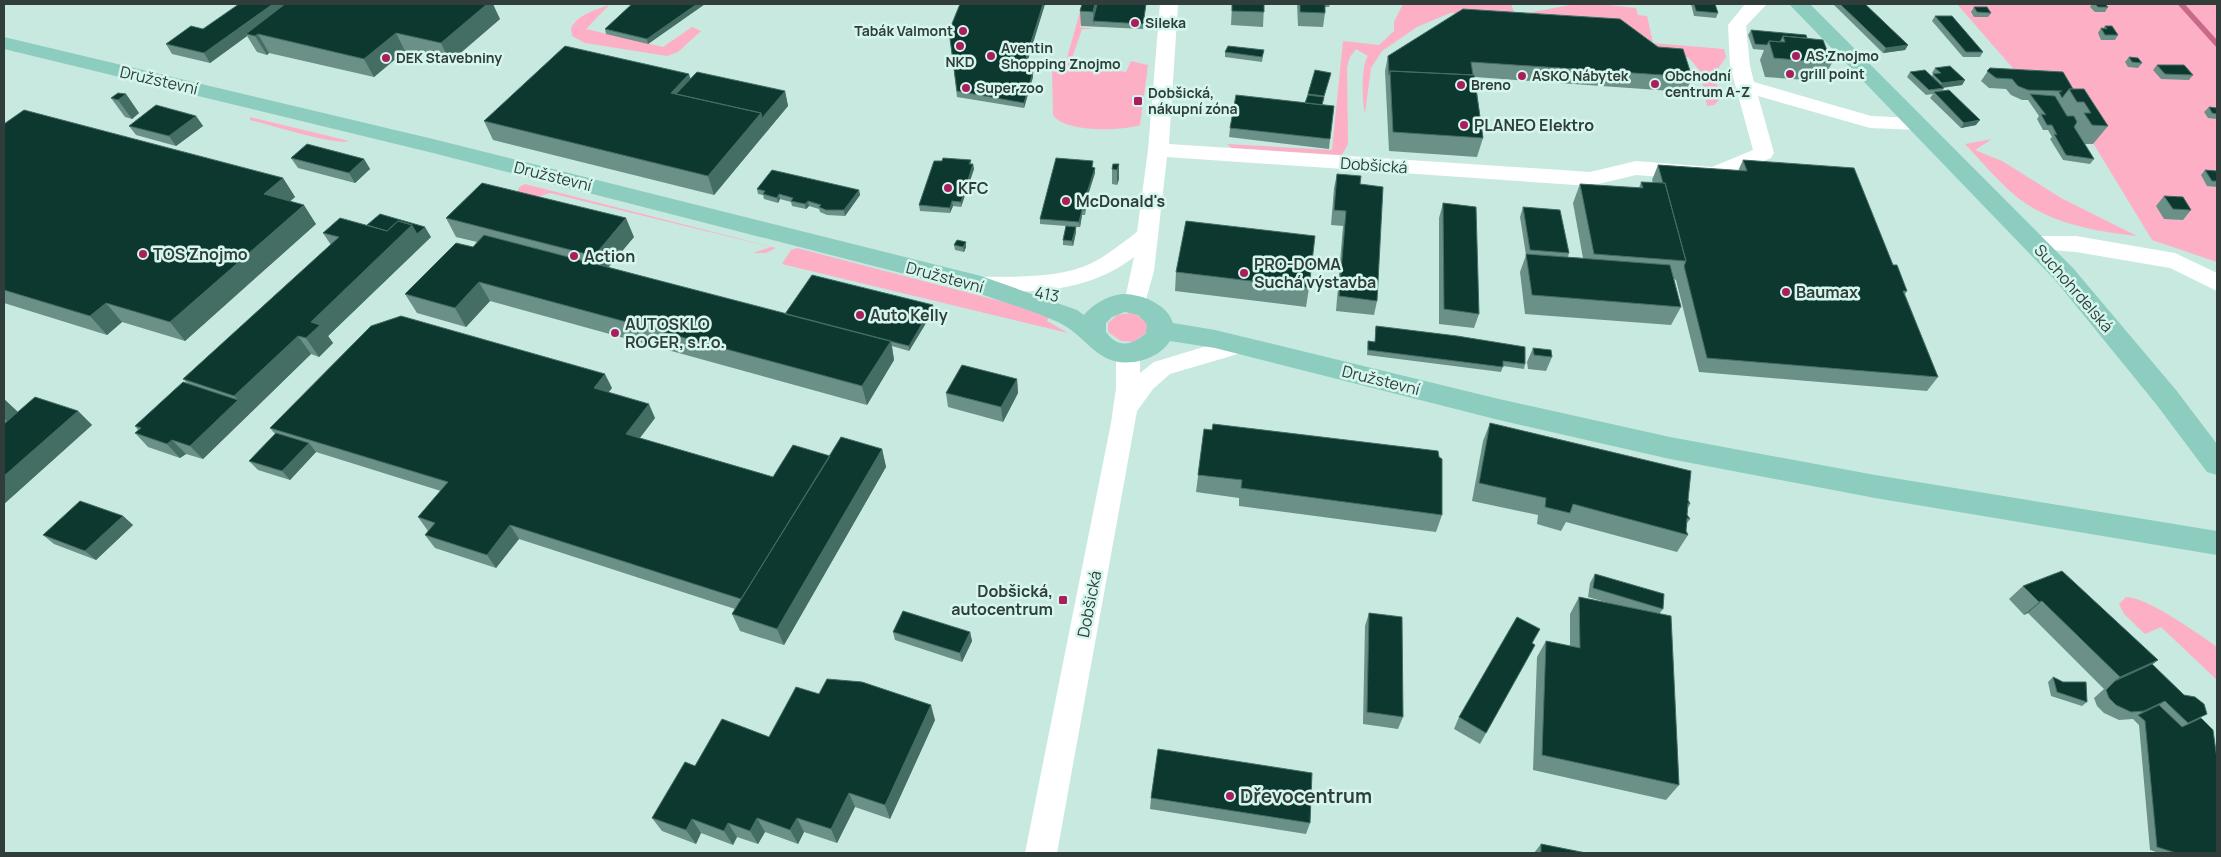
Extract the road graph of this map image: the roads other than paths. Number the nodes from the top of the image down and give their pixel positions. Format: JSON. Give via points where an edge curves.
{"nodes":[{"id":1,"x":1169,"y":4,"type":"edge"},
{"id":2,"x":1758,"y":4,"type":"edge"},
{"id":3,"x":1800,"y":4,"type":"edge"},
{"id":4,"x":4,"y":43,"type":"edge"},
{"id":5,"x":1746,"y":86,"type":"junction"},
{"id":6,"x":1918,"y":124,"type":"junction"},
{"id":7,"x":1158,"y":150,"type":"junction"},
{"id":8,"x":1147,"y":236,"type":"junction"},
{"id":9,"x":2035,"y":243,"type":"junction"},
{"id":10,"x":2217,"y":283,"type":"edge"},
{"id":11,"x":981,"y":285,"type":"junction"},
{"id":12,"x":1124,"y":305,"type":"junction"},
{"id":13,"x":1161,"y":330,"type":"junction"},
{"id":14,"x":1092,"y":334,"type":"junction"},
{"id":15,"x":1240,"y":345,"type":"junction"},
{"id":16,"x":1128,"y":354,"type":"junction"},
{"id":17,"x":1126,"y":408,"type":"junction"},
{"id":18,"x":2217,"y":464,"type":"edge"},
{"id":19,"x":2217,"y":543,"type":"edge"},
{"id":20,"x":1041,"y":853,"type":"edge"}],
"edges":[{"from":1,"to":7,"type":"street"},
{"from":2,"to":5,"type":"street","via":[[1737,25],[1740,66]]},
{"from":3,"to":6,"type":"main road","name":"Suchohrdelská"},
{"from":4,"to":11,"type":"main road","name":"Družstevní","number":"413","via":[[433,146]]},
{"from":5,"to":6,"type":"street","via":[[1870,122]]},
{"from":5,"to":7,"type":"street","name":"Dobšická","via":[[1764,153],[1714,174],[1636,168],[1590,179]]},
{"from":6,"to":9,"type":"main road","name":"Suchohrdelská"},
{"from":7,"to":8,"type":"street"},
{"from":8,"to":11,"type":"street","via":[[1110,263],[1085,275],[1057,281]]},
{"from":8,"to":12,"type":"street","via":[[1143,272]]},
{"from":9,"to":10,"type":"street","via":[[2076,244],[2175,261]]},
{"from":9,"to":18,"type":"main road","name":"Suchohrdelská","via":[[2126,347]]},
{"from":11,"to":12,"type":"main road","name":"413"},
{"from":11,"to":14,"type":"main road","name":"Družstevní","number":"413","via":[[1068,316]]},
{"from":12,"to":13,"type":"main road","via":[[1154,314],[1160,321]]},
{"from":12,"to":14,"type":"main road","via":[[1096,317]]},
{"from":13,"to":15,"type":"main road","name":"Družstevní","via":[[1196,334]]},
{"from":13,"to":16,"type":"main road","via":[[1159,337],[1147,349]]},
{"from":14,"to":16,"type":"main road","via":[[1105,348]]},
{"from":15,"to":17,"type":"street","via":[[1162,368],[1144,383]]},
{"from":15,"to":19,"type":"main road","name":"Družstevní","via":[[1600,432],[1762,466]]},
{"from":16,"to":17,"type":"street","name":"Dobšická"},
{"from":17,"to":20,"type":"street","name":"Dobšická"}]}
